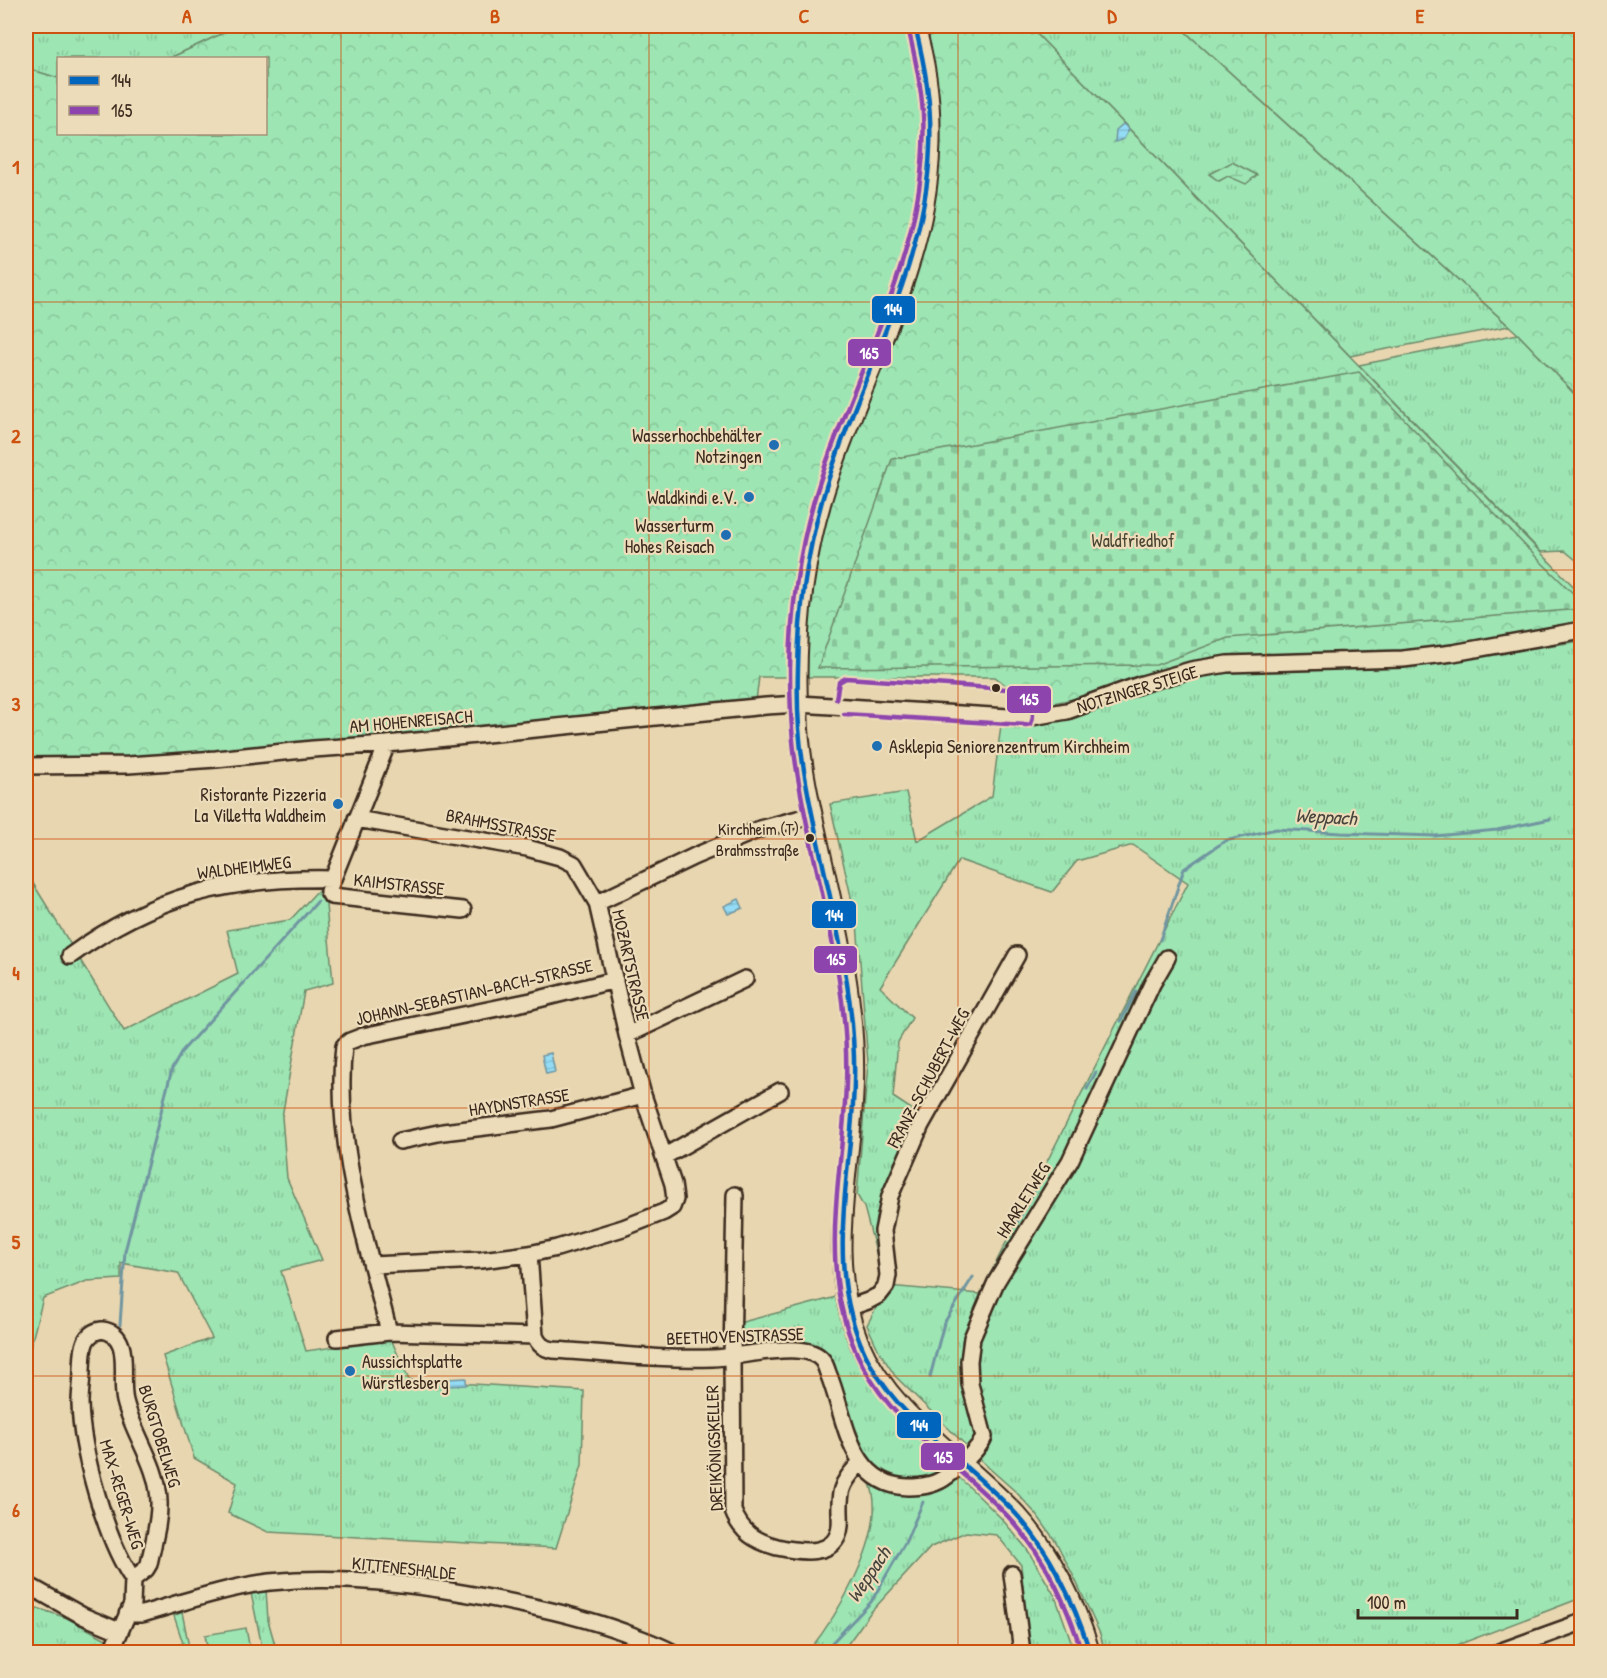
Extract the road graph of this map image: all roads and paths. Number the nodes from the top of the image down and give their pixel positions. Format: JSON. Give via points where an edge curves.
{"nodes":[{"id":1,"x":915,"y":26,"type":"edge"},
{"id":2,"x":1581,"y":630,"type":"edge"},
{"id":3,"x":798,"y":704,"type":"junction"},
{"id":4,"x":387,"y":744,"type":"junction"},
{"id":5,"x":26,"y":766,"type":"edge"},
{"id":6,"x":813,"y":814,"type":"junction"},
{"id":7,"x":356,"y":819,"type":"junction"},
{"id":8,"x":332,"y":879,"type":"junction"},
{"id":9,"x":597,"y":903,"type":"junction"},
{"id":10,"x":464,"y":910,"type":"dead end"},
{"id":11,"x":1017,"y":955,"type":"dead end"},
{"id":12,"x":70,"y":956,"type":"dead end"},
{"id":13,"x":1167,"y":958,"type":"dead end"},
{"id":14,"x":745,"y":979,"type":"dead end"},
{"id":15,"x":615,"y":980,"type":"junction"},
{"id":16,"x":627,"y":1035,"type":"junction"},
{"id":17,"x":780,"y":1091,"type":"dead end"},
{"id":18,"x":643,"y":1095,"type":"junction"},
{"id":19,"x":400,"y":1141,"type":"dead end"},
{"id":20,"x":664,"y":1156,"type":"junction"},
{"id":21,"x":735,"y":1195,"type":"dead end"},
{"id":22,"x":529,"y":1254,"type":"junction"},
{"id":23,"x":372,"y":1265,"type":"junction"},
{"id":24,"x":848,"y":1308,"type":"junction"},
{"id":25,"x":111,"y":1331,"type":"joint"},
{"id":26,"x":389,"y":1332,"type":"junction"},
{"id":27,"x":535,"y":1336,"type":"junction"},
{"id":28,"x":338,"y":1338,"type":"dead end"},
{"id":29,"x":732,"y":1356,"type":"junction"},
{"id":30,"x":860,"y":1463,"type":"junction"},
{"id":31,"x":960,"y":1463,"type":"junction"},
{"id":32,"x":1012,"y":1574,"type":"dead end"},
{"id":33,"x":133,"y":1579,"type":"junction"},
{"id":34,"x":26,"y":1584,"type":"edge"},
{"id":35,"x":126,"y":1614,"type":"junction"},
{"id":36,"x":1581,"y":1622,"type":"edge"},
{"id":37,"x":119,"y":1631,"type":"junction"},
{"id":38,"x":111,"y":1653,"type":"edge"},
{"id":39,"x":672,"y":1653,"type":"edge"},
{"id":40,"x":1022,"y":1653,"type":"edge"},
{"id":41,"x":1090,"y":1653,"type":"edge"},
{"id":42,"x":1499,"y":1653,"type":"edge"}],
"edges":[{"from":1,"to":3,"type":"main road","via":[[928,76],[930,117],[923,212],[904,283],[826,486],[808,554],[801,609]]},
{"from":2,"to":3,"type":"street","name":"NOTZINGER STEIGE","via":[[1403,659],[1227,664],[1142,684],[1067,711],[1026,718]]},
{"from":3,"to":4,"type":"street","name":"AM HOHENREISACH"},
{"from":3,"to":6,"type":"main road","via":[[802,756]]},
{"from":4,"to":5,"type":"street","name":"AM HOHENREISACH","via":[[128,765]]},
{"from":4,"to":7,"type":"street"},
{"from":6,"to":9,"type":"street","via":[[760,829]]},
{"from":6,"to":24,"type":"main road","via":[[844,961],[854,1045],[840,1248]]},
{"from":7,"to":8,"type":"street"},
{"from":7,"to":9,"type":"street","name":"BRAHMSSTRASSE","via":[[560,857],[574,864]]},
{"from":8,"to":10,"type":"street","name":"KAIMSTRASSE","via":[[328,891],[331,896]]},
{"from":8,"to":12,"type":"street","name":"WALDHEIMWEG","via":[[261,881],[194,892],[118,925]]},
{"from":9,"to":15,"type":"street","name":"MOZARTSTRASSE"},
{"from":11,"to":24,"type":"street","name":"FRANZ-SCHUBERT-WEG","via":[[921,1125],[890,1196],[883,1231],[886,1286],[873,1298]]},
{"from":13,"to":31,"type":"street","name":"HAARLETWEG","via":[[1070,1161],[996,1282],[978,1322],[969,1361],[970,1384],[984,1437]]},
{"from":14,"to":16,"type":"street","name":"MOZARTSTRASSE"},
{"from":15,"to":16,"type":"street","name":"MOZARTSTRASSE"},
{"from":15,"to":23,"type":"street","name":"JOHANN-SEBASTIAN-BACH-STRASSE","via":[[363,1036],[344,1046],[346,1133],[352,1179]]},
{"from":16,"to":18,"type":"street","name":"MOZARTSTRASSE"},
{"from":17,"to":20,"type":"street"},
{"from":18,"to":19,"type":"street","name":"HAYDNSTRASSE","via":[[551,1119]]},
{"from":18,"to":20,"type":"street","name":"MOZARTSTRASSE"},
{"from":20,"to":22,"type":"street","name":"MOZARTSTRASSE","via":[[675,1199],[672,1207],[623,1228]]},
{"from":21,"to":29,"type":"street"},
{"from":22,"to":23,"type":"street"},
{"from":22,"to":27,"type":"street"},
{"from":23,"to":26,"type":"street"},
{"from":24,"to":31,"type":"main road","via":[[858,1341],[885,1385],[909,1415]]},
{"from":25,"to":33,"type":"street","name":"BURGTOBELWEG","via":[[120,1339],[124,1398],[154,1476],[160,1503],[149,1564]]},
{"from":25,"to":33,"type":"street","name":"MAX-REGER-WEG","via":[[95,1331],[86,1340],[80,1403],[92,1476],[116,1549]]},
{"from":26,"to":27,"type":"street"},
{"from":26,"to":28,"type":"street"},
{"from":27,"to":29,"type":"street","name":"BEETHOVENSTRASSE","via":[[544,1348],[553,1350],[678,1359]]},
{"from":29,"to":30,"type":"street","name":"BEETHOVENSTRASSE","via":[[804,1351],[821,1358]]},
{"from":29,"to":30,"type":"street","name":"DREIKÖNIGSKELLER","via":[[733,1511],[744,1532],[765,1544],[791,1550],[828,1548],[839,1535],[846,1479]]},
{"from":30,"to":31,"type":"street","name":"BEETHOVENSTRASSE","via":[[885,1482],[920,1487],[936,1483]]},
{"from":31,"to":41,"type":"main road","via":[[1018,1517],[1043,1548],[1078,1616]]},
{"from":32,"to":40,"type":"street"},
{"from":33,"to":35,"type":"street","via":[[132,1604]]},
{"from":34,"to":37,"type":"street","via":[[82,1616]]},
{"from":35,"to":37,"type":"street"},
{"from":35,"to":39,"type":"street","name":"KITTENESHALDE","via":[[142,1614],[270,1582],[366,1581],[485,1597],[563,1613],[650,1641]]},
{"from":36,"to":42,"type":"street"},
{"from":37,"to":38,"type":"street"}]}
